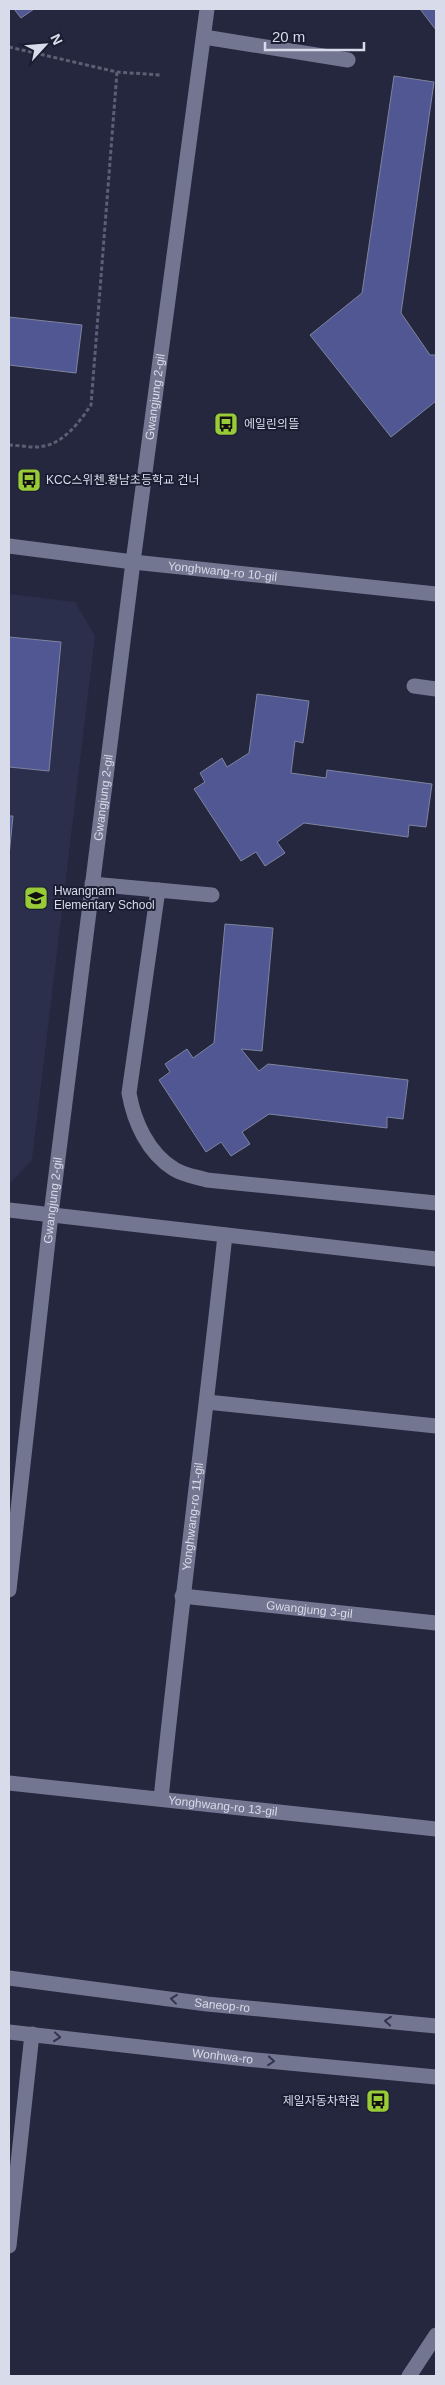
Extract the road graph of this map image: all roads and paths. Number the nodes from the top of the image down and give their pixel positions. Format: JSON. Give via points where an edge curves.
{"nodes":[{"id":1,"x":208,"y":9,"type":"edge"},
{"id":2,"x":204,"y":37,"type":"junction"},
{"id":3,"x":9,"y":47,"type":"edge"},
{"id":4,"x":348,"y":60,"type":"dead end"},
{"id":5,"x":118,"y":72,"type":"junction"},
{"id":6,"x":160,"y":75,"type":"dead end"},
{"id":7,"x":9,"y":445,"type":"edge"},
{"id":8,"x":9,"y":546,"type":"edge"},
{"id":9,"x":133,"y":562,"type":"junction"},
{"id":10,"x":436,"y":594,"type":"edge"},
{"id":11,"x":414,"y":686,"type":"dead end"},
{"id":12,"x":436,"y":689,"type":"edge"},
{"id":13,"x":92,"y":884,"type":"junction"},
{"id":14,"x":158,"y":890,"type":"junction"},
{"id":15,"x":212,"y":895,"type":"dead end"},
{"id":16,"x":436,"y":1203,"type":"edge"},
{"id":17,"x":9,"y":1210,"type":"edge"},
{"id":18,"x":51,"y":1214,"type":"junction"},
{"id":19,"x":225,"y":1235,"type":"junction"},
{"id":20,"x":436,"y":1259,"type":"edge"},
{"id":21,"x":207,"y":1402,"type":"junction"},
{"id":22,"x":436,"y":1426,"type":"edge"},
{"id":23,"x":9,"y":1590,"type":"edge"},
{"id":24,"x":182,"y":1596,"type":"junction"},
{"id":25,"x":436,"y":1622,"type":"edge"},
{"id":26,"x":9,"y":1783,"type":"edge"},
{"id":27,"x":161,"y":1799,"type":"junction"},
{"id":28,"x":436,"y":1829,"type":"edge"},
{"id":29,"x":9,"y":1978,"type":"edge"},
{"id":30,"x":436,"y":2026,"type":"edge"},
{"id":31,"x":9,"y":2032,"type":"edge"},
{"id":32,"x":32,"y":2034,"type":"junction"},
{"id":33,"x":436,"y":2077,"type":"edge"},
{"id":34,"x":9,"y":2246,"type":"edge"},
{"id":35,"x":436,"y":2335,"type":"edge"},
{"id":36,"x":409,"y":2376,"type":"edge"}],
"edges":[{"from":1,"to":2,"type":"street","name":"Gwangjung 2-gil"},
{"from":2,"to":4,"type":"street"},
{"from":2,"to":9,"type":"street","name":"Gwangjung 2-gil"},
{"from":3,"to":5,"type":"path"},
{"from":5,"to":6,"type":"path"},
{"from":5,"to":7,"type":"path","via":[[91,405],[74,427],[58,440],[44,446]]},
{"from":8,"to":9,"type":"street","name":"Yonghwang-ro 10-gil"},
{"from":9,"to":10,"type":"street","name":"Yonghwang-ro 10-gil"},
{"from":9,"to":13,"type":"street","name":"Gwangjung 2-gil"},
{"from":11,"to":12,"type":"street"},
{"from":13,"to":14,"type":"street"},
{"from":13,"to":18,"type":"street","name":"Gwangjung 2-gil"},
{"from":14,"to":15,"type":"street"},
{"from":14,"to":16,"type":"street","via":[[129,1093],[133,1113],[154,1151],[174,1170],[207,1180]]},
{"from":17,"to":18,"type":"street"},
{"from":18,"to":19,"type":"street"},
{"from":18,"to":23,"type":"street","name":"Gwangjung 2-gil"},
{"from":19,"to":20,"type":"street"},
{"from":19,"to":21,"type":"street","name":"Yonghwang-ro 11-gil"},
{"from":21,"to":22,"type":"street"},
{"from":21,"to":24,"type":"street","name":"Yonghwang-ro 11-gil"},
{"from":24,"to":25,"type":"street","name":"Gwangjung 3-gil"},
{"from":24,"to":27,"type":"street","name":"Yonghwang-ro 11-gil"},
{"from":26,"to":27,"type":"street","name":"Yonghwang-ro 13-gil"},
{"from":27,"to":28,"type":"street","name":"Yonghwang-ro 13-gil"},
{"from":30,"to":29,"type":"street","name":"Saneop-ro","one_way":true,"via":[[207,2004]]},
{"from":31,"to":32,"type":"street","name":"Wonhwa-ro"},
{"from":32,"to":33,"type":"street","name":"Wonhwa-ro","one_way":true},
{"from":32,"to":34,"type":"street"},
{"from":35,"to":36,"type":"street"}]}
